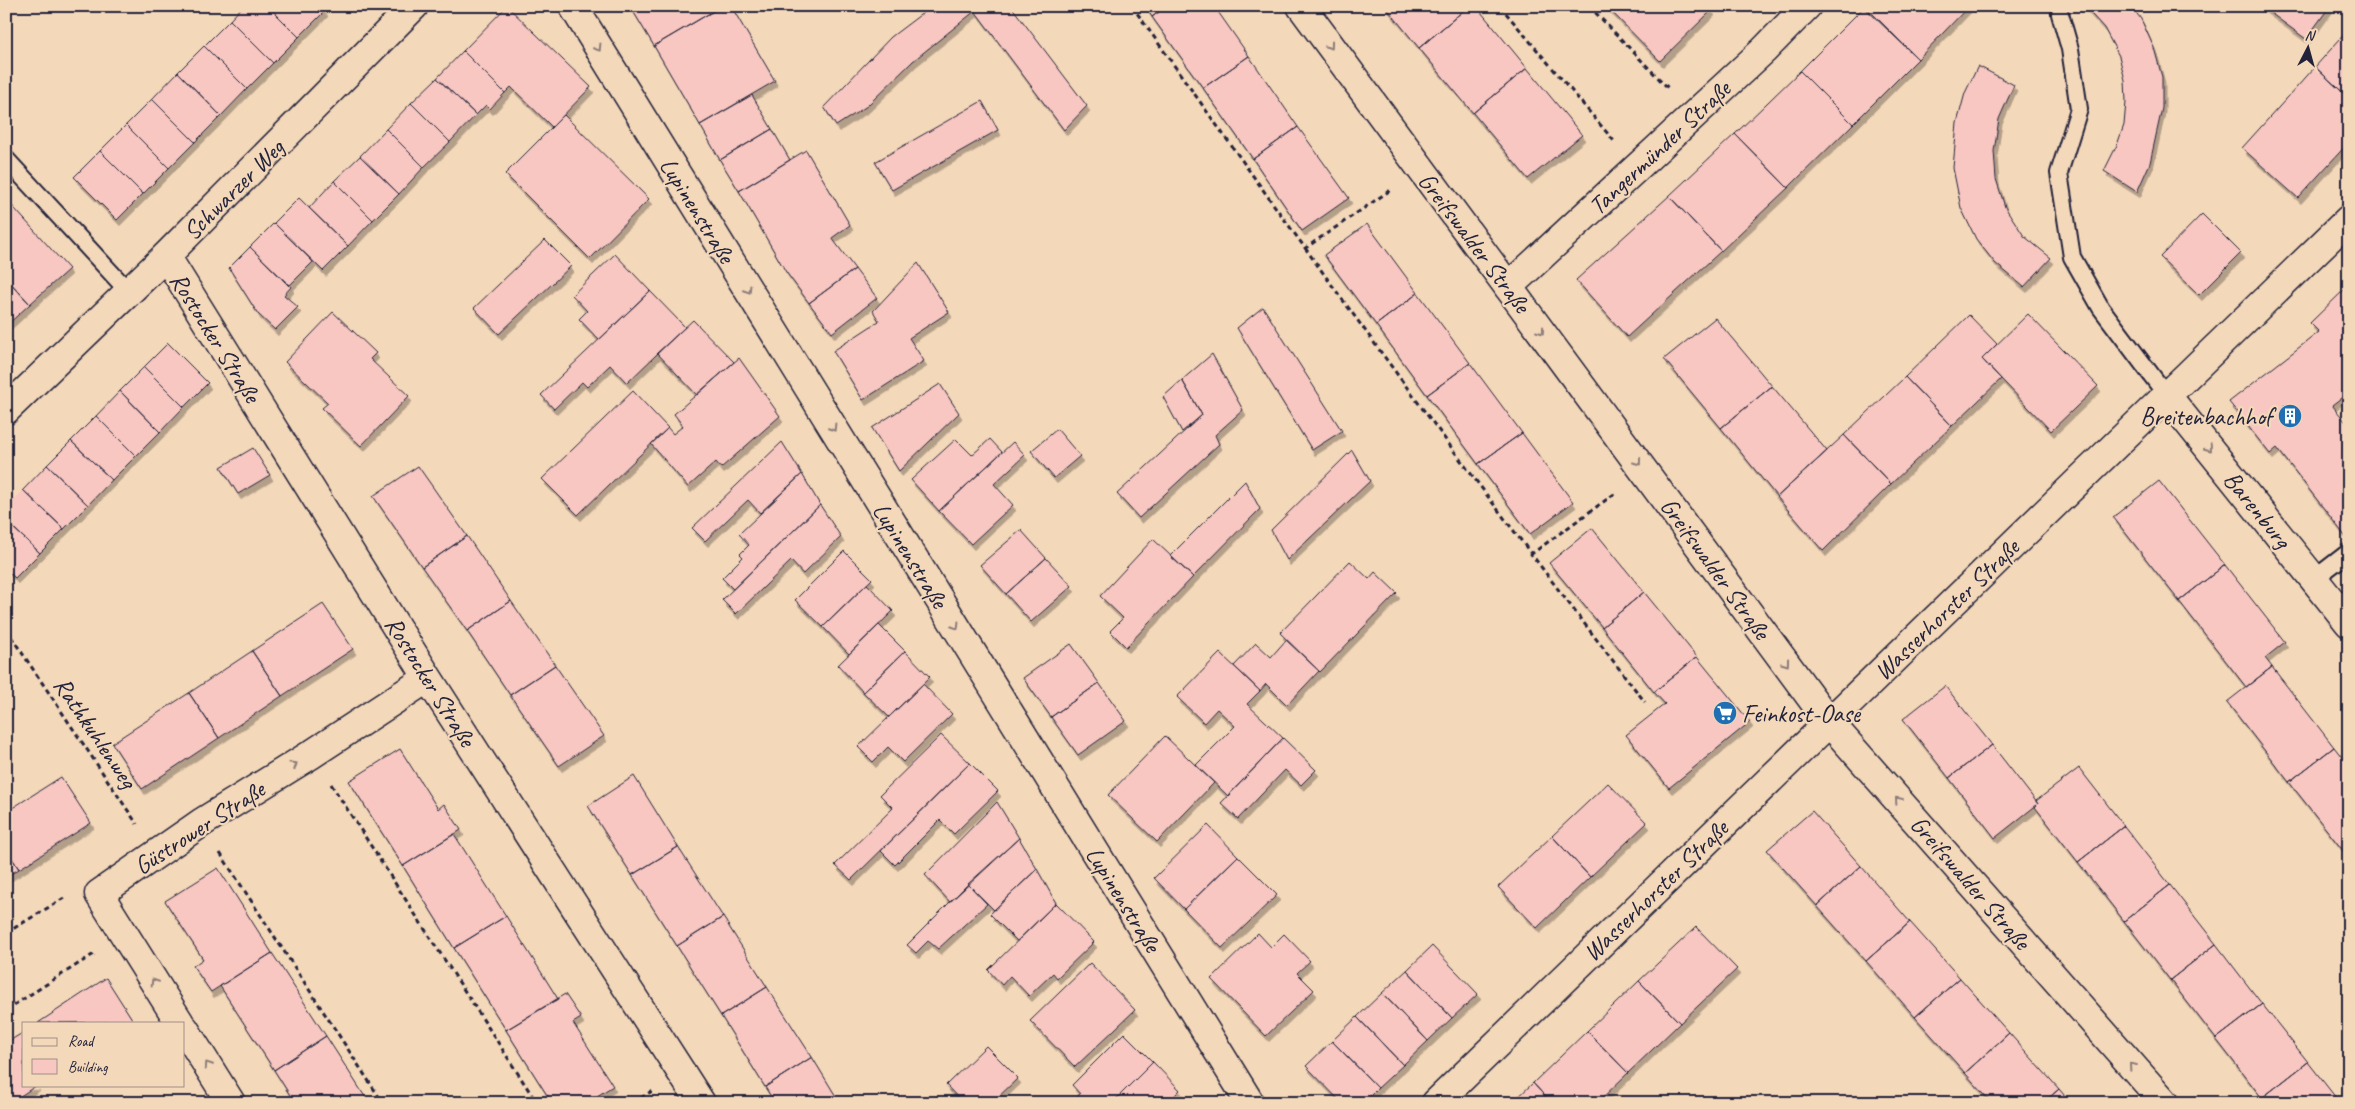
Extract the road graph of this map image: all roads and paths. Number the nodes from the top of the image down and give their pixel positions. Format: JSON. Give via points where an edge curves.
{"nodes":[{"id":1,"x":414,"y":6,"type":"edge"},
{"id":2,"x":572,"y":6,"type":"edge"},
{"id":3,"x":1132,"y":6,"type":"edge"},
{"id":4,"x":1301,"y":6,"type":"edge"},
{"id":5,"x":1500,"y":6,"type":"edge"},
{"id":6,"x":1589,"y":6,"type":"edge"},
{"id":7,"x":1807,"y":6,"type":"edge"},
{"id":8,"x":2060,"y":14,"type":"dead end"},
{"id":9,"x":1694,"y":115,"type":"junction"},
{"id":10,"x":6,"y":160,"type":"edge"},
{"id":11,"x":1637,"y":168,"type":"junction"},
{"id":12,"x":1421,"y":170,"type":"junction"},
{"id":13,"x":2349,"y":219,"type":"edge"},
{"id":14,"x":1304,"y":249,"type":"junction"},
{"id":15,"x":166,"y":256,"type":"junction"},
{"id":16,"x":1508,"y":287,"type":"junction"},
{"id":17,"x":128,"y":291,"type":"junction"},
{"id":18,"x":2167,"y":396,"type":"junction"},
{"id":19,"x":6,"y":410,"type":"edge"},
{"id":20,"x":1645,"y":472,"type":"junction"},
{"id":21,"x":2349,"y":552,"type":"edge"},
{"id":22,"x":1530,"y":555,"type":"junction"},
{"id":23,"x":2314,"y":579,"type":"junction"},
{"id":24,"x":2349,"y":623,"type":"edge"},
{"id":25,"x":6,"y":629,"type":"edge"},
{"id":26,"x":428,"y":678,"type":"junction"},
{"id":27,"x":1645,"y":702,"type":"dead end"},
{"id":28,"x":1829,"y":722,"type":"junction"},
{"id":29,"x":312,"y":754,"type":"junction"},
{"id":30,"x":201,"y":823,"type":"junction"},
{"id":31,"x":157,"y":854,"type":"junction"},
{"id":32,"x":98,"y":894,"type":"junction"},
{"id":33,"x":6,"y":933,"type":"edge"},
{"id":34,"x":124,"y":935,"type":"junction"},
{"id":35,"x":6,"y":1010,"type":"edge"},
{"id":36,"x":179,"y":1022,"type":"edge"},
{"id":37,"x":185,"y":1030,"type":"edge"},
{"id":38,"x":231,"y":1103,"type":"edge"},
{"id":39,"x":384,"y":1103,"type":"edge"},
{"id":40,"x":537,"y":1103,"type":"edge"},
{"id":41,"x":701,"y":1103,"type":"edge"},
{"id":42,"x":1250,"y":1103,"type":"edge"},
{"id":43,"x":1436,"y":1103,"type":"edge"},
{"id":44,"x":2165,"y":1103,"type":"edge"}],
"edges":[{"from":1,"to":15,"type":"street","name":"Schwarzer Weg"},
{"from":2,"to":42,"type":"street","name":"Lupinenstraße","one_way":true},
{"from":3,"to":14,"type":"path"},
{"from":4,"to":12,"type":"street","name":"Greifswalder Straße","one_way":true},
{"from":5,"to":11,"type":"path"},
{"from":6,"to":9,"type":"path"},
{"from":7,"to":9,"type":"street","name":"Tangermünder Straße"},
{"from":8,"to":18,"type":"lane","via":[[2070,49],[2079,109],[2059,173],[2072,257],[2101,308]]},
{"from":9,"to":11,"type":"street","name":"Tangermünder Straße"},
{"from":10,"to":17,"type":"lane"},
{"from":11,"to":16,"type":"street","name":"Tangermünder Straße"},
{"from":12,"to":14,"type":"path"},
{"from":12,"to":16,"type":"street","name":"Greifswalder Straße"},
{"from":13,"to":18,"type":"street","name":"Wasserhorster Straße"},
{"from":14,"to":22,"type":"path"},
{"from":15,"to":17,"type":"street","name":"Schwarzer Weg"},
{"from":15,"to":26,"type":"street","name":"Rostocker Straße"},
{"from":16,"to":20,"type":"street","name":"Greifswalder Straße","one_way":true},
{"from":17,"to":19,"type":"street","name":"Schwarzer Weg"},
{"from":18,"to":23,"type":"street","name":"Barenburg","one_way":true},
{"from":18,"to":28,"type":"street","name":"Wasserhorster Straße"},
{"from":20,"to":22,"type":"path"},
{"from":20,"to":28,"type":"street","name":"Greifswalder Straße","one_way":true},
{"from":21,"to":23,"type":"lane"},
{"from":22,"to":27,"type":"path"},
{"from":23,"to":24,"type":"street","name":"Barenburg"},
{"from":25,"to":31,"type":"path","name":"Rathkuhlenweg"},
{"from":26,"to":29,"type":"street","name":"Güstrower Straße"},
{"from":26,"to":41,"type":"street","name":"Rostocker Straße"},
{"from":28,"to":43,"type":"street","name":"Wasserhorster Straße"},
{"from":44,"to":28,"type":"street","name":"Greifswalder Straße","one_way":true},
{"from":30,"to":29,"type":"street","name":"Güstrower Straße","one_way":true},
{"from":29,"to":40,"type":"path"},
{"from":30,"to":31,"type":"street","name":"Güstrower Straße"},
{"from":30,"to":39,"type":"path"},
{"from":31,"to":32,"type":"street","name":"Güstrower Straße"},
{"from":32,"to":33,"type":"path","via":[[69,894]]},
{"from":32,"to":34,"type":"street"},
{"from":34,"to":35,"type":"path"},
{"from":36,"to":34,"type":"street","one_way":true},
{"from":38,"to":37,"type":"street","one_way":true}]}
